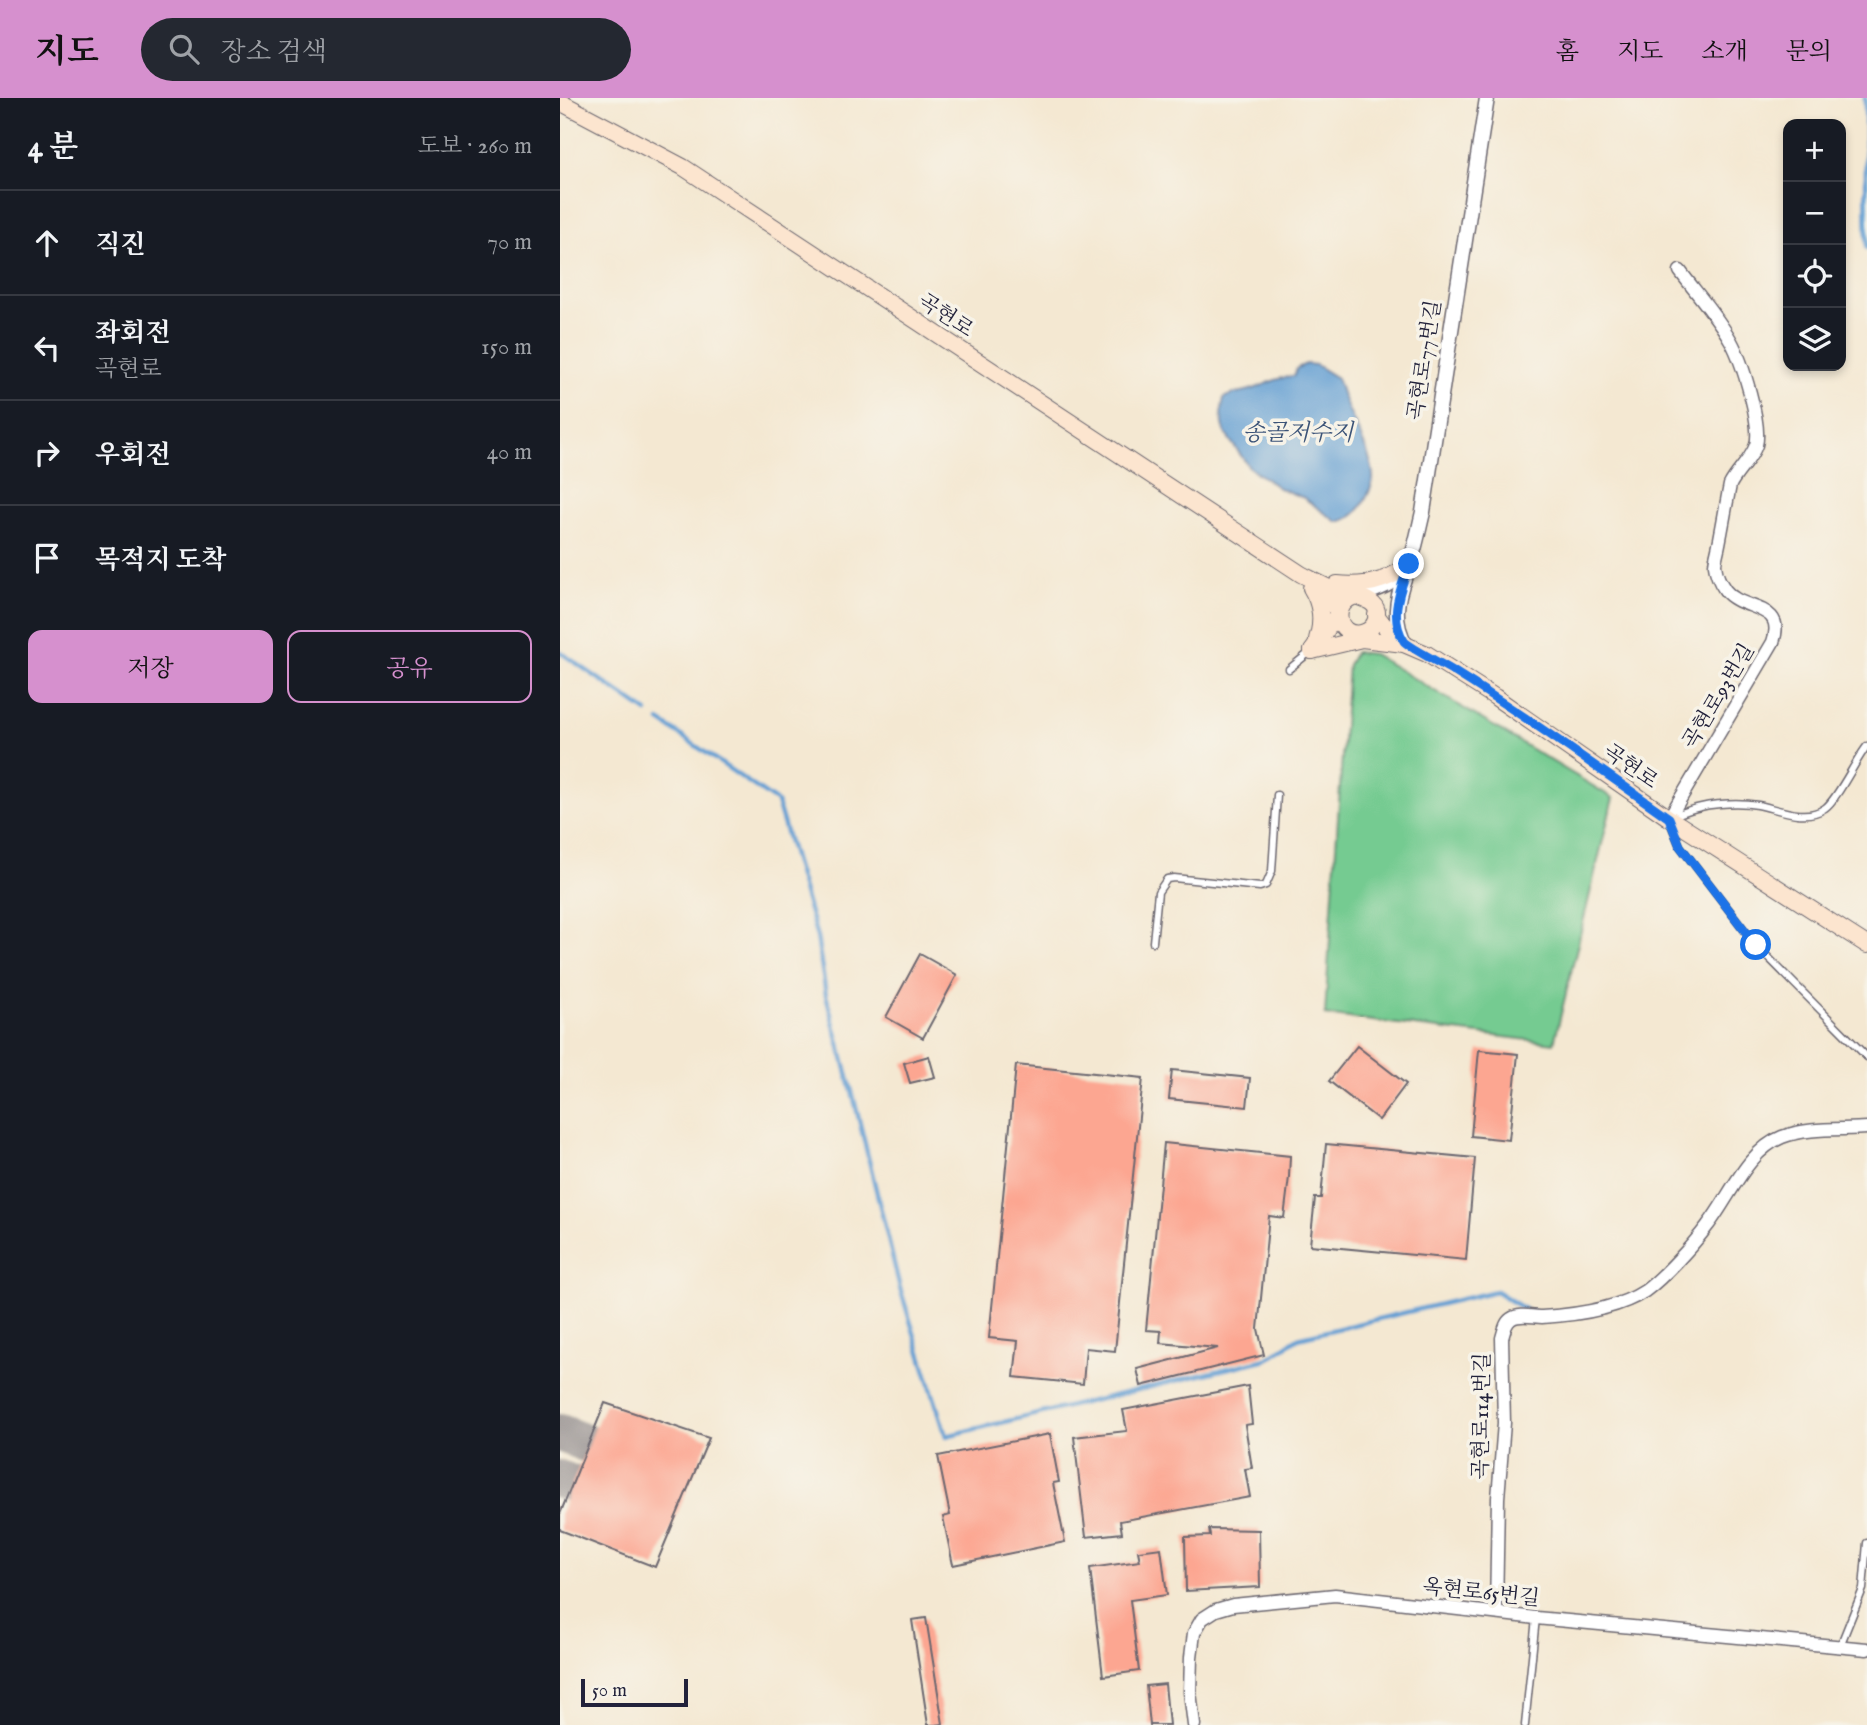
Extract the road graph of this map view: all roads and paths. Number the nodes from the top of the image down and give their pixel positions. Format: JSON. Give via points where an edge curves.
{"nodes":[{"id":1,"x":1487,"y":98,"type":"edge"},
{"id":2,"x":560,"y":102,"type":"edge"},
{"id":3,"x":1679,"y":271,"type":"dead end"},
{"id":4,"x":1409,"y":564,"type":"junction"},
{"id":5,"x":1301,"y":574,"type":"junction"},
{"id":6,"x":1356,"y":596,"type":"junction"},
{"id":7,"x":1339,"y":612,"type":"junction"},
{"id":8,"x":1376,"y":615,"type":"junction"},
{"id":9,"x":1354,"y":637,"type":"junction"},
{"id":10,"x":1406,"y":645,"type":"junction"},
{"id":11,"x":1311,"y":651,"type":"junction"},
{"id":12,"x":1289,"y":669,"type":"dead end"},
{"id":13,"x":1867,"y":746,"type":"edge"},
{"id":14,"x":1277,"y":795,"type":"dead end"},
{"id":15,"x":1669,"y":818,"type":"junction"},
{"id":16,"x":1153,"y":942,"type":"dead end"},
{"id":17,"x":1867,"y":945,"type":"edge"},
{"id":18,"x":1867,"y":1056,"type":"edge"},
{"id":19,"x":1867,"y":1128,"type":"edge"},
{"id":20,"x":1867,"y":1543,"type":"edge"},
{"id":21,"x":1496,"y":1613,"type":"junction"},
{"id":22,"x":1536,"y":1618,"type":"junction"},
{"id":23,"x":1840,"y":1646,"type":"junction"},
{"id":24,"x":1867,"y":1649,"type":"edge"},
{"id":25,"x":1194,"y":1725,"type":"edge"},
{"id":26,"x":1525,"y":1725,"type":"edge"}],
"edges":[{"from":1,"to":4,"type":"street","name":"곡현로77번길","via":[[1423,512]]},
{"from":2,"to":5,"type":"main road","name":"곡현로","via":[[683,167]]},
{"from":3,"to":15,"type":"street","name":"곡현로93번길","via":[[1732,342],[1758,429],[1751,456],[1730,485],[1715,565],[1719,581],[1737,600],[1768,612],[1776,632]]},
{"from":4,"to":5,"type":"main road","via":[[1391,578],[1359,585],[1323,582]]},
{"from":4,"to":6,"type":"street","via":[[1394,583]]},
{"from":4,"to":8,"type":"street"},
{"from":4,"to":10,"type":"street","via":[[1396,614]]},
{"from":5,"to":6,"type":"main road"},
{"from":5,"to":7,"type":"main road"},
{"from":5,"to":11,"type":"main road","via":[[1320,608],[1320,626]]},
{"from":6,"to":7,"type":"main road","via":[[1345,601]]},
{"from":6,"to":8,"type":"main road","name":"곡현로","via":[[1368,599]]},
{"from":7,"to":9,"type":"main road","via":[[1345,629]]},
{"from":7,"to":11,"type":"main road"},
{"from":8,"to":9,"type":"main road","via":[[1372,627]]},
{"from":8,"to":10,"type":"main road","name":"곡현로"},
{"from":9,"to":10,"type":"main road","via":[[1380,637]]},
{"from":9,"to":11,"type":"main road"},
{"from":10,"to":15,"type":"main road","name":"곡현로","via":[[1495,697]]},
{"from":11,"to":12,"type":"lane"},
{"from":13,"to":15,"type":"lane","via":[[1829,806],[1818,813],[1722,804]]},
{"from":14,"to":16,"type":"lane","via":[[1272,871],[1266,885],[1167,879],[1158,892]]},
{"from":15,"to":17,"type":"main road","name":"곡현로"},
{"from":15,"to":18,"type":"lane","via":[[1680,846],[1756,945]]},
{"from":19,"to":21,"type":"street","name":"곡현로114번길","via":[[1804,1132],[1769,1142],[1695,1241],[1648,1289],[1628,1302],[1511,1318],[1502,1338],[1504,1423]]},
{"from":20,"to":23,"type":"lane","via":[[1863,1589]]},
{"from":21,"to":22,"type":"street","name":"옥현로65번길"},
{"from":21,"to":25,"type":"street","name":"옥현로65번길","via":[[1335,1595],[1233,1605],[1216,1611],[1202,1619],[1194,1633],[1190,1692]]},
{"from":22,"to":23,"type":"street","name":"옥현로65번길"},
{"from":22,"to":26,"type":"lane"},
{"from":23,"to":24,"type":"street","name":"옥현로65번길"}]}
